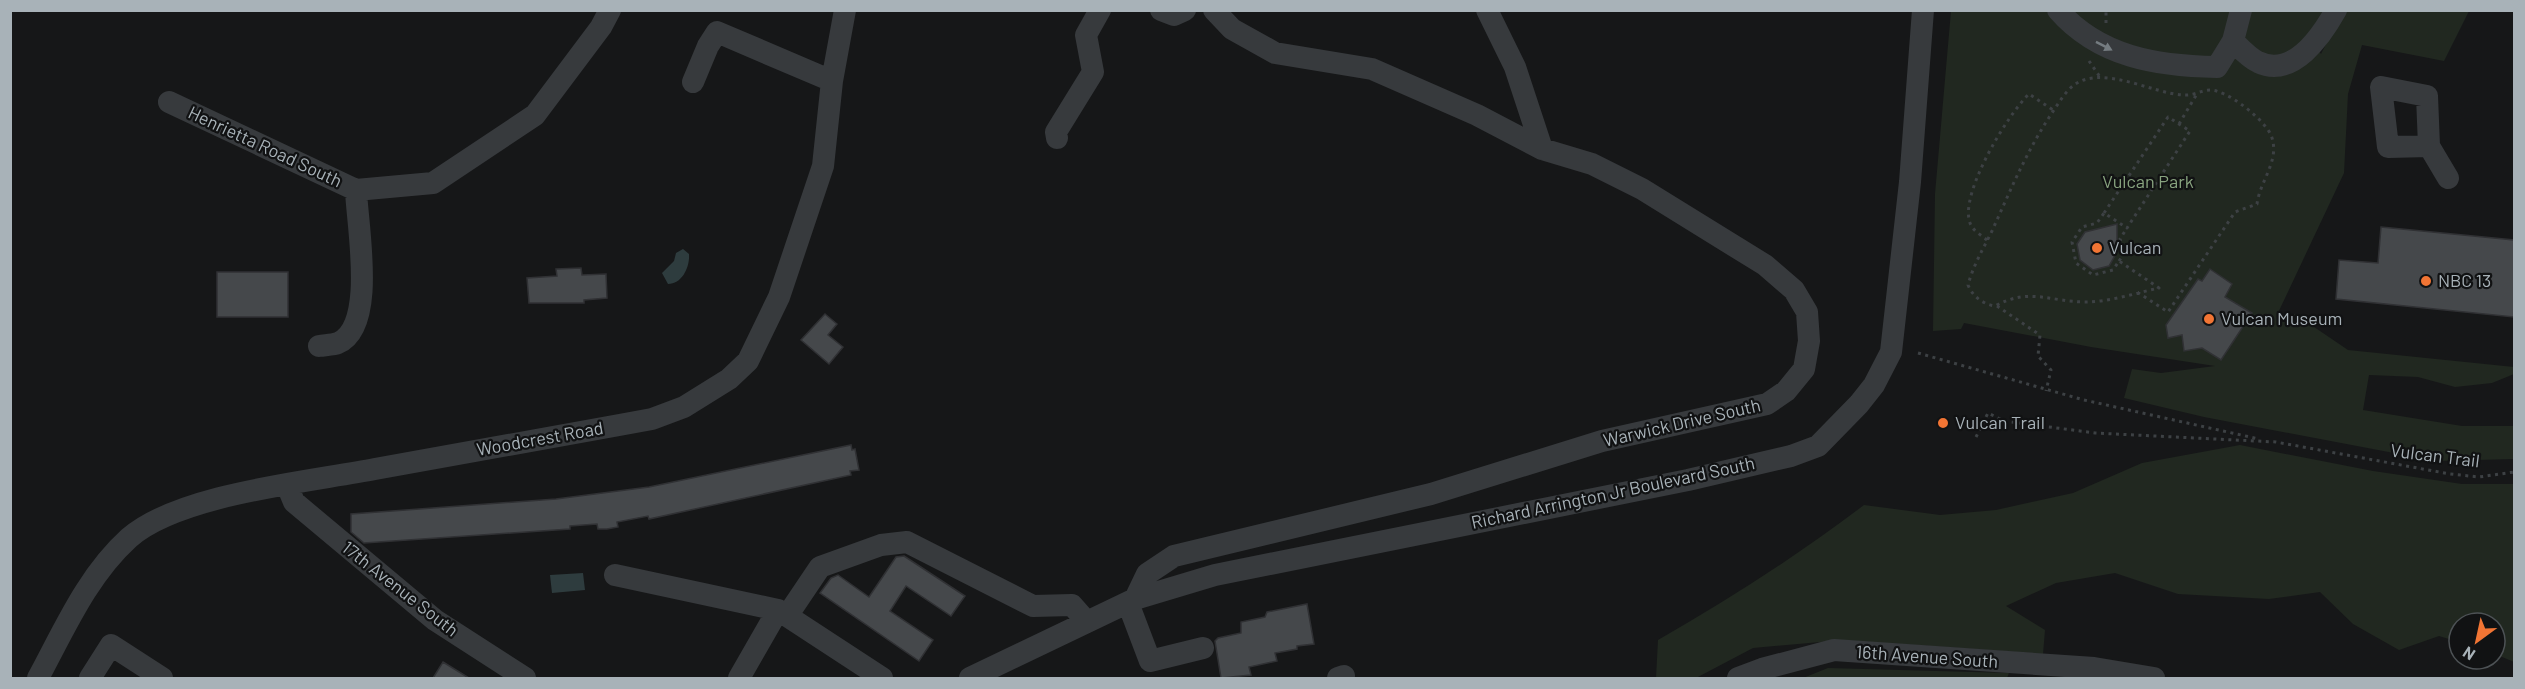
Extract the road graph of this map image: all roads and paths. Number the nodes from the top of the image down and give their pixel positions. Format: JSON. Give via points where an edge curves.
{"nodes":[{"id":1,"x":610,"y":10,"type":"edge"},
{"id":2,"x":845,"y":10,"type":"edge"},
{"id":3,"x":1100,"y":10,"type":"edge"},
{"id":4,"x":1161,"y":10,"type":"edge"},
{"id":5,"x":1185,"y":10,"type":"edge"},
{"id":6,"x":1214,"y":10,"type":"edge"},
{"id":7,"x":1487,"y":10,"type":"edge"},
{"id":8,"x":1923,"y":10,"type":"edge"},
{"id":9,"x":2058,"y":10,"type":"edge"},
{"id":10,"x":2241,"y":10,"type":"edge"},
{"id":11,"x":2336,"y":10,"type":"edge"},
{"id":12,"x":2233,"y":41,"type":"junction"},
{"id":13,"x":832,"y":81,"type":"junction"},
{"id":14,"x":693,"y":82,"type":"dead end"},
{"id":15,"x":2199,"y":90,"type":"junction"},
{"id":16,"x":169,"y":102,"type":"dead end"},
{"id":17,"x":2054,"y":110,"type":"junction"},
{"id":18,"x":2179,"y":124,"type":"junction"},
{"id":19,"x":1057,"y":138,"type":"dead end"},
{"id":20,"x":2429,"y":146,"type":"dead end"},
{"id":21,"x":1542,"y":149,"type":"junction"},
{"id":22,"x":2448,"y":178,"type":"dead end"},
{"id":23,"x":356,"y":190,"type":"junction"},
{"id":24,"x":2104,"y":213,"type":"junction"},
{"id":25,"x":2127,"y":228,"type":"junction"},
{"id":26,"x":1987,"y":240,"type":"junction"},
{"id":27,"x":2119,"y":261,"type":"junction"},
{"id":28,"x":2137,"y":292,"type":"junction"},
{"id":29,"x":1996,"y":306,"type":"junction"},
{"id":30,"x":320,"y":346,"type":"dead end"},
{"id":31,"x":1918,"y":353,"type":"dead end"},
{"id":32,"x":2046,"y":391,"type":"junction"},
{"id":33,"x":1976,"y":437,"type":"dead end"},
{"id":34,"x":2276,"y":442,"type":"junction"},
{"id":35,"x":2514,"y":472,"type":"edge"},
{"id":36,"x":287,"y":485,"type":"junction"},
{"id":37,"x":615,"y":575,"type":"dead end"},
{"id":38,"x":1131,"y":601,"type":"junction"},
{"id":39,"x":783,"y":613,"type":"junction"},
{"id":40,"x":1087,"y":622,"type":"junction"},
{"id":41,"x":1203,"y":648,"type":"dead end"},
{"id":42,"x":38,"y":678,"type":"edge"},
{"id":43,"x":90,"y":678,"type":"edge"},
{"id":44,"x":162,"y":678,"type":"edge"},
{"id":45,"x":525,"y":678,"type":"edge"},
{"id":46,"x":739,"y":678,"type":"edge"},
{"id":47,"x":882,"y":678,"type":"edge"},
{"id":48,"x":970,"y":678,"type":"edge"},
{"id":49,"x":1738,"y":678,"type":"edge"},
{"id":50,"x":2154,"y":678,"type":"edge"}],
"edges":[{"from":1,"to":23,"type":"street","name":"Henrietta Road South","via":[[535,115],[433,183]]},
{"from":2,"to":13,"type":"street","name":"Woodcrest Road"},
{"from":3,"to":19,"type":"street","via":[[1086,35],[1093,72],[1056,132]]},
{"from":4,"to":5,"type":"street","via":[[1174,15]]},
{"from":6,"to":21,"type":"street","name":"Warwick Drive South","via":[[1232,29],[1275,53],[1372,69],[1477,115]]},
{"from":7,"to":21,"type":"street","via":[[1515,68]]},
{"from":8,"to":38,"type":"street","name":"Richard Arrington Jr Boulevard South","via":[[1910,182],[1891,352],[1874,385],[1818,446],[1688,480],[1215,575]]},
{"from":9,"to":12,"type":"street","one_way":true,"via":[[2091,40],[2132,57],[2217,67]]},
{"from":10,"to":12,"type":"street"},
{"from":11,"to":12,"type":"street","via":[[2305,53],[2283,63],[2258,62]]},
{"from":13,"to":14,"type":"street","via":[[717,33]]},
{"from":13,"to":36,"type":"street","name":"Woodcrest Road","via":[[823,166],[783,286],[748,361],[729,379],[684,407],[652,419]]},
{"from":15,"to":17,"type":"path","via":[[2186,96],[2100,77],[2072,86]]},
{"from":15,"to":18,"type":"path"},
{"from":15,"to":28,"type":"path","via":[[2220,92],[2260,120],[2275,148],[2272,164],[2259,188],[2257,204],[2235,212],[2168,312]]},
{"from":16,"to":23,"type":"street","name":"Henrietta Road South"},
{"from":17,"to":26,"type":"path","via":[[2020,165]]},
{"from":17,"to":26,"type":"path","via":[[2029,94],[2006,120],[1993,145],[1976,182],[1969,221]]},
{"from":18,"to":24,"type":"path","via":[[2168,117]]},
{"from":18,"to":25,"type":"path","via":[[2190,131]]},
{"from":20,"to":22,"type":"street"},
{"from":21,"to":38,"type":"street","name":"Warwick Drive South","via":[[1592,164],[1642,189],[1765,265],[1794,290],[1807,312],[1809,340],[1804,369],[1785,391],[1767,404],[1602,441],[1431,494],[1174,556],[1147,574]]},
{"from":23,"to":30,"type":"street","via":[[362,302],[355,326],[339,343]]},
{"from":24,"to":25,"type":"path"},
{"from":24,"to":27,"type":"path","via":[[2097,224],[2082,227],[2072,242],[2076,263],[2092,274],[2113,270]]},
{"from":25,"to":27,"type":"path","via":[[2120,239],[2124,252]]},
{"from":26,"to":29,"type":"path","via":[[1968,285],[1985,304]]},
{"from":27,"to":28,"type":"path","via":[[2159,288]]},
{"from":28,"to":29,"type":"path","via":[[2086,302],[2027,295]]},
{"from":29,"to":32,"type":"path","via":[[2040,335],[2038,356],[2051,370]]},
{"from":31,"to":32,"type":"path"},
{"from":32,"to":34,"type":"path"},
{"from":33,"to":34,"type":"path","name":"Vulcan Trail","via":[[1988,413],[2004,421],[2095,433]]},
{"from":34,"to":35,"type":"path","name":"Vulcan Trail","via":[[2441,473],[2480,477]]},
{"from":36,"to":42,"type":"street","name":"Woodcrest Road","via":[[163,515],[130,537],[85,592]]},
{"from":36,"to":45,"type":"street","name":"17th Avenue South","via":[[294,502],[435,620]]},
{"from":37,"to":39,"type":"street"},
{"from":38,"to":40,"type":"street","name":"Richard Arrington Jr Boulevard South"},
{"from":38,"to":41,"type":"street","via":[[1150,661]]},
{"from":39,"to":40,"type":"street","via":[[820,567],[881,545],[907,542],[1033,606],[1072,605]]},
{"from":39,"to":46,"type":"street"},
{"from":39,"to":47,"type":"street"},
{"from":40,"to":48,"type":"street","name":"Richard Arrington Jr Boulevard South"},
{"from":43,"to":44,"type":"street","via":[[111,645]]},
{"from":49,"to":50,"type":"street","name":"16th Avenue South","via":[[1834,650],[2094,668]]}]}
